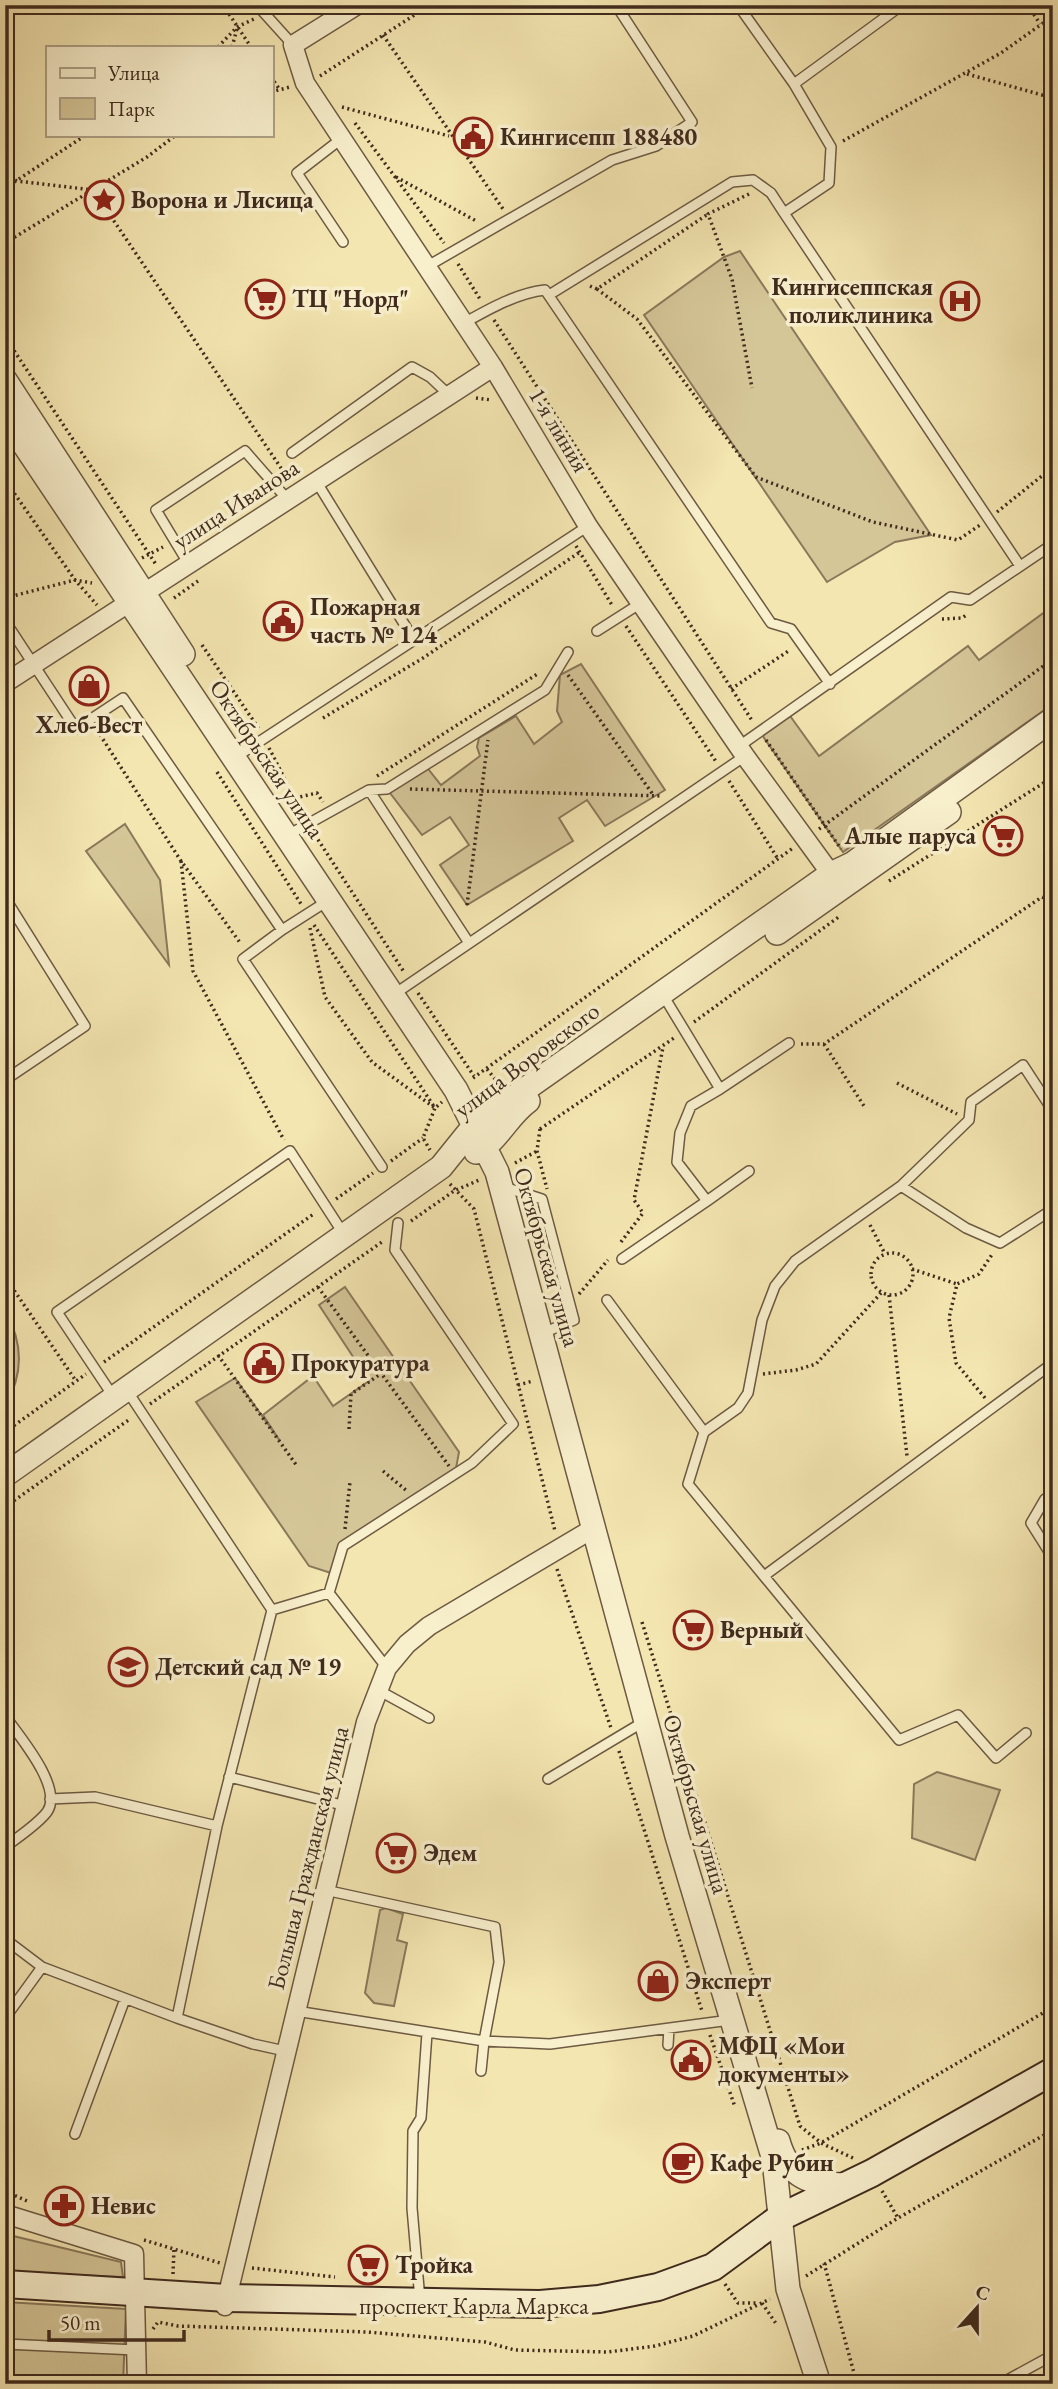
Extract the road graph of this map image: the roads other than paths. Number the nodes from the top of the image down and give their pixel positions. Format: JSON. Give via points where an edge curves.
{"nodes":[{"id":1,"x":257,"y":5,"type":"edge"},
{"id":2,"x":356,"y":5,"type":"edge"},
{"id":3,"x":616,"y":5,"type":"edge"},
{"id":4,"x":738,"y":5,"type":"edge"},
{"id":5,"x":902,"y":5,"type":"edge"},
{"id":6,"x":293,"y":45,"type":"junction"},
{"id":7,"x":794,"y":84,"type":"junction"},
{"id":8,"x":341,"y":139,"type":"junction"},
{"id":9,"x":784,"y":213,"type":"junction"},
{"id":10,"x":343,"y":242,"type":"dead end"},
{"id":11,"x":426,"y":267,"type":"junction"},
{"id":12,"x":549,"y":295,"type":"junction"},
{"id":13,"x":464,"y":323,"type":"junction"},
{"id":14,"x":493,"y":367,"type":"junction"},
{"id":15,"x":5,"y":380,"type":"edge"},
{"id":16,"x":448,"y":394,"type":"junction"},
{"id":17,"x":5,"y":416,"type":"edge"},
{"id":18,"x":292,"y":453,"type":"dead end"},
{"id":19,"x":316,"y":481,"type":"junction"},
{"id":20,"x":283,"y":495,"type":"junction"},
{"id":21,"x":588,"y":526,"type":"junction"},
{"id":22,"x":1053,"y":544,"type":"edge"},
{"id":23,"x":188,"y":563,"type":"junction"},
{"id":24,"x":1020,"y":566,"type":"junction"},
{"id":25,"x":119,"y":569,"type":"junction"},
{"id":26,"x":128,"y":602,"type":"junction"},
{"id":27,"x":641,"y":603,"type":"junction"},
{"id":28,"x":5,"y":621,"type":"edge"},
{"id":29,"x":597,"y":631,"type":"dead end"},
{"id":30,"x":414,"y":640,"type":"junction"},
{"id":31,"x":568,"y":652,"type":"dead end"},
{"id":32,"x":34,"y":664,"type":"junction"},
{"id":33,"x":5,"y":683,"type":"edge"},
{"id":34,"x":830,"y":684,"type":"junction"},
{"id":35,"x":1051,"y":731,"type":"edge"},
{"id":36,"x":248,"y":749,"type":"junction"},
{"id":37,"x":741,"y":752,"type":"junction"},
{"id":38,"x":370,"y":785,"type":"junction"},
{"id":39,"x":298,"y":830,"type":"junction"},
{"id":40,"x":857,"y":869,"type":"junction"},
{"id":41,"x":831,"y":874,"type":"junction"},
{"id":42,"x":5,"y":898,"type":"edge"},
{"id":43,"x":329,"y":900,"type":"junction"},
{"id":44,"x":282,"y":930,"type":"junction"},
{"id":45,"x":469,"y":943,"type":"junction"},
{"id":46,"x":402,"y":988,"type":"junction"},
{"id":47,"x":666,"y":1000,"type":"junction"},
{"id":48,"x":789,"y":1044,"type":"road end"},
{"id":49,"x":5,"y":1080,"type":"edge"},
{"id":50,"x":720,"y":1089,"type":"junction"},
{"id":51,"x":1053,"y":1111,"type":"edge"},
{"id":52,"x":485,"y":1131,"type":"junction"},
{"id":53,"x":382,"y":1167,"type":"road end"},
{"id":54,"x":750,"y":1171,"type":"dead end"},
{"id":55,"x":505,"y":1179,"type":"junction"},
{"id":56,"x":901,"y":1186,"type":"junction"},
{"id":57,"x":707,"y":1201,"type":"junction"},
{"id":58,"x":1051,"y":1214,"type":"edge"},
{"id":59,"x":398,"y":1227,"type":"road end"},
{"id":60,"x":344,"y":1235,"type":"junction"},
{"id":61,"x":622,"y":1259,"type":"dead end"},
{"id":62,"x":607,"y":1300,"type":"dead end"},
{"id":63,"x":546,"y":1332,"type":"junction"},
{"id":64,"x":1053,"y":1363,"type":"edge"},
{"id":65,"x":120,"y":1394,"type":"junction"},
{"id":66,"x":704,"y":1432,"type":"junction"},
{"id":67,"x":5,"y":1475,"type":"edge"},
{"id":68,"x":1053,"y":1494,"type":"edge"},
{"id":69,"x":594,"y":1528,"type":"junction"},
{"id":70,"x":1053,"y":1558,"type":"edge"},
{"id":71,"x":764,"y":1576,"type":"junction"},
{"id":72,"x":329,"y":1593,"type":"junction"},
{"id":73,"x":272,"y":1610,"type":"junction"},
{"id":74,"x":387,"y":1668,"type":"junction"},
{"id":75,"x":378,"y":1690,"type":"junction"},
{"id":76,"x":5,"y":1716,"type":"edge"},
{"id":77,"x":429,"y":1718,"type":"dead end"},
{"id":78,"x":646,"y":1721,"type":"junction"},
{"id":79,"x":1026,"y":1733,"type":"dead end"},
{"id":80,"x":229,"y":1777,"type":"junction"},
{"id":81,"x":548,"y":1779,"type":"dead end"},
{"id":82,"x":50,"y":1799,"type":"junction"},
{"id":83,"x":346,"y":1806,"type":"junction"},
{"id":84,"x":217,"y":1826,"type":"junction"},
{"id":85,"x":5,"y":1847,"type":"edge"},
{"id":86,"x":325,"y":1889,"type":"junction"},
{"id":87,"x":5,"y":1939,"type":"edge"},
{"id":88,"x":42,"y":1967,"type":"junction"},
{"id":89,"x":125,"y":1999,"type":"junction"},
{"id":90,"x":296,"y":2011,"type":"junction"},
{"id":91,"x":5,"y":2018,"type":"edge"},
{"id":92,"x":177,"y":2018,"type":"junction"},
{"id":93,"x":730,"y":2020,"type":"junction"},
{"id":94,"x":668,"y":2029,"type":"junction"},
{"id":95,"x":427,"y":2033,"type":"junction"},
{"id":96,"x":484,"y":2041,"type":"junction"},
{"id":97,"x":668,"y":2045,"type":"dead end"},
{"id":98,"x":285,"y":2051,"type":"junction"},
{"id":99,"x":481,"y":2071,"type":"dead end"},
{"id":100,"x":1053,"y":2071,"type":"edge"},
{"id":101,"x":1053,"y":2079,"type":"edge"},
{"id":102,"x":75,"y":2134,"type":"dead end"},
{"id":103,"x":847,"y":2185,"type":"junction"},
{"id":104,"x":5,"y":2214,"type":"edge"},
{"id":105,"x":781,"y":2221,"type":"junction"},
{"id":106,"x":5,"y":2284,"type":"edge"},
{"id":107,"x":5,"y":2291,"type":"edge"},
{"id":108,"x":134,"y":2296,"type":"junction"},
{"id":109,"x":226,"y":2302,"type":"junction"},
{"id":110,"x":420,"y":2305,"type":"junction"},
{"id":111,"x":5,"y":2344,"type":"edge"},
{"id":112,"x":136,"y":2350,"type":"junction"},
{"id":113,"x":1053,"y":2355,"type":"edge"},
{"id":114,"x":137,"y":2384,"type":"edge"},
{"id":115,"x":819,"y":2384,"type":"edge"},
{"id":116,"x":1000,"y":2384,"type":"edge"}],
"edges":[{"from":1,"to":6,"type":"lane","name":"1-я линия"},
{"from":2,"to":6,"type":"street"},
{"from":3,"to":11,"type":"lane","via":[[692,121],[656,146],[611,160]]},
{"from":4,"to":7,"type":"lane"},
{"from":5,"to":7,"type":"lane"},
{"from":6,"to":8,"type":"street","name":"1-я линия","via":[[305,83]]},
{"from":7,"to":9,"type":"lane","via":[[831,147],[829,183]]},
{"from":8,"to":10,"type":"lane","via":[[297,173]]},
{"from":8,"to":11,"type":"street","name":"1-я линия"},
{"from":9,"to":12,"type":"lane","via":[[753,180],[732,182]]},
{"from":9,"to":24,"type":"lane"},
{"from":11,"to":13,"type":"street","name":"1-я линия"},
{"from":12,"to":13,"type":"lane","via":[[545,290],[532,292]]},
{"from":12,"to":34,"type":"lane","via":[[771,623],[791,629]]},
{"from":13,"to":14,"type":"street","name":"1-я линия"},
{"from":14,"to":16,"type":"street","name":"улица Иванова"},
{"from":14,"to":21,"type":"street","name":"1-я линия"},
{"from":15,"to":25,"type":"street"},
{"from":16,"to":18,"type":"lane","via":[[411,367]]},
{"from":16,"to":19,"type":"street","name":"улица Иванова"},
{"from":17,"to":25,"type":"street","name":"Октябрьская улица"},
{"from":19,"to":20,"type":"street","name":"улица Иванова"},
{"from":19,"to":30,"type":"lane"},
{"from":20,"to":23,"type":"street","name":"улица Иванова"},
{"from":20,"to":23,"type":"lane","via":[[245,451],[156,510]]},
{"from":21,"to":27,"type":"street","name":"1-я линия"},
{"from":21,"to":30,"type":"lane"},
{"from":22,"to":24,"type":"lane"},
{"from":23,"to":26,"type":"street","name":"улица Иванова"},
{"from":24,"to":34,"type":"lane","via":[[970,600],[951,597]]},
{"from":25,"to":26,"type":"street","name":"Октябрьская улица"},
{"from":26,"to":32,"type":"street","name":"улица Иванова"},
{"from":26,"to":36,"type":"street","name":"Октябрьская улица"},
{"from":27,"to":29,"type":"lane"},
{"from":27,"to":37,"type":"street","name":"1-я линия"},
{"from":28,"to":32,"type":"lane"},
{"from":30,"to":36,"type":"lane"},
{"from":31,"to":38,"type":"lane","via":[[545,690],[387,789]]},
{"from":32,"to":33,"type":"street","name":"улица Иванова"},
{"from":32,"to":44,"type":"lane","via":[[76,729],[123,698]]},
{"from":34,"to":37,"type":"lane"},
{"from":35,"to":40,"type":"street","name":"улица Воровского"},
{"from":36,"to":39,"type":"street","name":"Октябрьская улица"},
{"from":37,"to":41,"type":"street","name":"1-я линия"},
{"from":37,"to":45,"type":"lane","via":[[690,797]]},
{"from":38,"to":39,"type":"lane"},
{"from":38,"to":45,"type":"lane"},
{"from":39,"to":43,"type":"street","name":"Октябрьская улица"},
{"from":39,"to":46,"type":"street"},
{"from":40,"to":41,"type":"street","name":"улица Воровского"},
{"from":40,"to":47,"type":"street"},
{"from":41,"to":47,"type":"street","name":"улица Воровского"},
{"from":42,"to":49,"type":"lane","via":[[85,1026]]},
{"from":43,"to":44,"type":"lane"},
{"from":43,"to":46,"type":"street","name":"Октябрьская улица"},
{"from":44,"to":53,"type":"lane","via":[[243,959]]},
{"from":45,"to":46,"type":"lane"},
{"from":46,"to":52,"type":"street","name":"Октябрьская улица","via":[[465,1084]]},
{"from":47,"to":50,"type":"lane"},
{"from":47,"to":52,"type":"street","name":"улица Воровского"},
{"from":48,"to":50,"type":"lane"},
{"from":50,"to":57,"type":"lane","via":[[691,1106],[680,1133],[677,1162]]},
{"from":51,"to":56,"type":"lane","via":[[1023,1065],[971,1102],[969,1120]]},
{"from":52,"to":55,"type":"street","name":"Октябрьская улица"},
{"from":52,"to":60,"type":"street","name":"улица Воровского"},
{"from":54,"to":57,"type":"lane"},
{"from":55,"to":63,"type":"street","name":"Октябрьская улица"},
{"from":55,"to":63,"type":"lane","via":[[542,1199],[570,1302],[574,1320]]},
{"from":56,"to":58,"type":"lane","via":[[965,1228],[1000,1243]]},
{"from":56,"to":66,"type":"lane","via":[[795,1261],[775,1286],[762,1320],[748,1393],[738,1408]]},
{"from":57,"to":61,"type":"lane"},
{"from":59,"to":72,"type":"lane","via":[[395,1250],[513,1424],[472,1463],[343,1546]]},
{"from":60,"to":65,"type":"street","name":"улица Воровского"},
{"from":60,"to":65,"type":"lane","via":[[290,1151],[57,1312],[94,1368]]},
{"from":62,"to":66,"type":"lane"},
{"from":63,"to":69,"type":"street","name":"Октябрьская улица"},
{"from":63,"to":103,"type":"street","via":[[783,2157],[817,2185]]},
{"from":64,"to":71,"type":"lane"},
{"from":65,"to":67,"type":"street","name":"улица Воровского"},
{"from":65,"to":73,"type":"lane","via":[[141,1411]]},
{"from":66,"to":71,"type":"lane","via":[[688,1484]]},
{"from":68,"to":70,"type":"lane","via":[[1031,1523]]},
{"from":69,"to":74,"type":"street","name":"Большая Гражданская улица","via":[[429,1626]]},
{"from":69,"to":78,"type":"street","name":"Октябрьская улица"},
{"from":71,"to":79,"type":"lane","via":[[899,1740],[958,1716],[996,1758]]},
{"from":72,"to":73,"type":"lane"},
{"from":72,"to":74,"type":"lane"},
{"from":73,"to":80,"type":"lane"},
{"from":74,"to":75,"type":"street","name":"Большая Гражданская улица"},
{"from":75,"to":77,"type":"lane"},
{"from":75,"to":83,"type":"street","name":"Большая Гражданская улица"},
{"from":76,"to":82,"type":"lane","via":[[46,1775]]},
{"from":78,"to":81,"type":"lane"},
{"from":78,"to":93,"type":"street","name":"Октябрьская улица"},
{"from":80,"to":83,"type":"lane"},
{"from":80,"to":84,"type":"lane"},
{"from":82,"to":84,"type":"lane","via":[[95,1797]]},
{"from":82,"to":85,"type":"lane","via":[[48,1811]]},
{"from":83,"to":86,"type":"street","name":"Большая Гражданская улица"},
{"from":84,"to":92,"type":"lane"},
{"from":86,"to":90,"type":"street","name":"Большая Гражданская улица"},
{"from":86,"to":96,"type":"lane","via":[[495,1927],[499,1962]]},
{"from":87,"to":88,"type":"lane"},
{"from":88,"to":89,"type":"lane"},
{"from":88,"to":91,"type":"lane"},
{"from":89,"to":92,"type":"lane"},
{"from":89,"to":102,"type":"lane"},
{"from":90,"to":95,"type":"lane"},
{"from":90,"to":98,"type":"street","name":"Большая Гражданская улица"},
{"from":92,"to":98,"type":"lane"},
{"from":93,"to":94,"type":"lane"},
{"from":93,"to":105,"type":"street","name":"Октябрьская улица","via":[[774,2160]]},
{"from":94,"to":96,"type":"lane","via":[[550,2044]]},
{"from":94,"to":97,"type":"lane"},
{"from":95,"to":96,"type":"lane"},
{"from":95,"to":110,"type":"lane","via":[[422,2118],[413,2131],[412,2208]]},
{"from":96,"to":99,"type":"lane"},
{"from":98,"to":109,"type":"street","name":"Большая Гражданская улица"},
{"from":100,"to":103,"type":"main road"},
{"from":101,"to":105,"type":"main road","name":"проспект Карла Маркса","via":[[876,2180]]},
{"from":103,"to":105,"type":"main road"},
{"from":104,"to":108,"type":"street","via":[[134,2254]]},
{"from":105,"to":110,"type":"main road","via":[[713,2267],[657,2287],[599,2300]]},
{"from":105,"to":110,"type":"main road","name":"проспект Карла Маркса","via":[[718,2273],[610,2305],[556,2310]]},
{"from":105,"to":115,"type":"street","name":"Октябрьская улица","via":[[788,2289]]},
{"from":106,"to":108,"type":"main road"},
{"from":107,"to":108,"type":"main road","name":"проспект Карла Маркса"},
{"from":108,"to":109,"type":"main road","name":"проспект Карла Маркса"},
{"from":108,"to":112,"type":"street"},
{"from":109,"to":110,"type":"main road","name":"проспект Карла Маркса"},
{"from":111,"to":112,"type":"lane"},
{"from":112,"to":114,"type":"street"},
{"from":113,"to":116,"type":"lane"}]}
